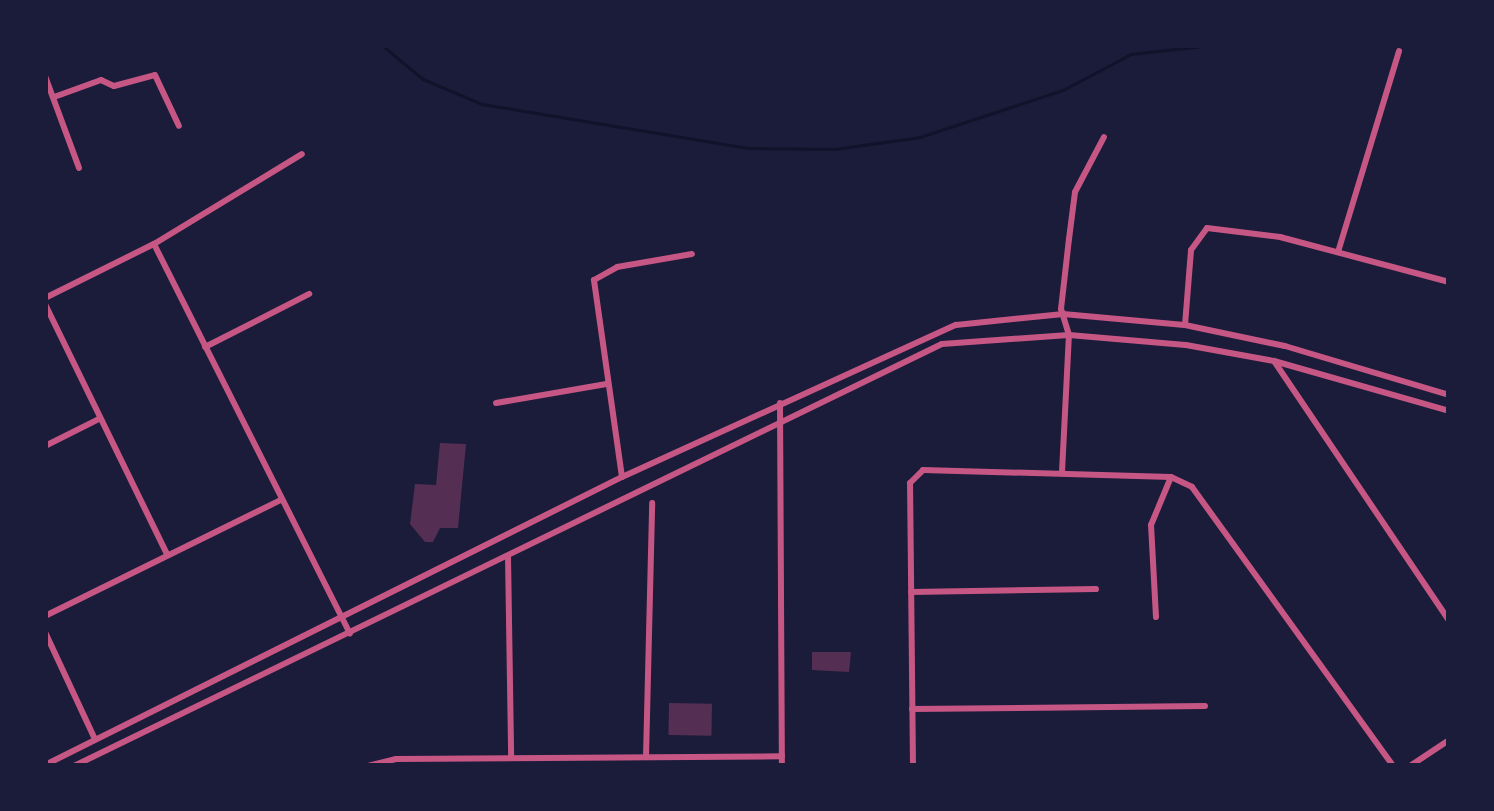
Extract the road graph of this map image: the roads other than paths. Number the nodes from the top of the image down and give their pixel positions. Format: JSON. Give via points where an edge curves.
{"nodes":[{"id":1,"x":1399,"y":51,"type":"dead end"},
{"id":2,"x":45,"y":76,"type":"edge"},
{"id":3,"x":54,"y":98,"type":"junction"},
{"id":4,"x":180,"y":126,"type":"dead end"},
{"id":5,"x":1104,"y":137,"type":"dead end"},
{"id":6,"x":302,"y":154,"type":"dead end"},
{"id":7,"x":79,"y":168,"type":"dead end"},
{"id":8,"x":154,"y":244,"type":"junction"},
{"id":9,"x":1338,"y":252,"type":"junction"},
{"id":10,"x":692,"y":254,"type":"dead end"},
{"id":11,"x":1449,"y":282,"type":"edge"},
{"id":12,"x":309,"y":294,"type":"dead end"},
{"id":13,"x":45,"y":301,"type":"edge"},
{"id":14,"x":1063,"y":314,"type":"junction"},
{"id":15,"x":1185,"y":325,"type":"junction"},
{"id":16,"x":1068,"y":334,"type":"junction"},
{"id":17,"x":1275,"y":344,"type":"junction"},
{"id":18,"x":205,"y":348,"type":"junction"},
{"id":19,"x":1274,"y":361,"type":"junction"},
{"id":20,"x":606,"y":384,"type":"junction"},
{"id":21,"x":1449,"y":395,"type":"edge"},
{"id":22,"x":780,"y":403,"type":"junction"},
{"id":23,"x":496,"y":404,"type":"dead end"},
{"id":24,"x":1449,"y":411,"type":"edge"},
{"id":25,"x":99,"y":420,"type":"junction"},
{"id":26,"x":781,"y":422,"type":"junction"},
{"id":27,"x":45,"y":446,"type":"edge"},
{"id":28,"x":1062,"y":472,"type":"junction"},
{"id":29,"x":622,"y":477,"type":"junction"},
{"id":30,"x":1171,"y":477,"type":"junction"},
{"id":31,"x":281,"y":500,"type":"junction"},
{"id":32,"x":652,"y":503,"type":"dead end"},
{"id":33,"x":168,"y":554,"type":"junction"},
{"id":34,"x":508,"y":556,"type":"junction"},
{"id":35,"x":1096,"y":589,"type":"dead end"},
{"id":36,"x":911,"y":592,"type":"junction"},
{"id":37,"x":45,"y":616,"type":"edge"},
{"id":38,"x":341,"y":618,"type":"junction"},
{"id":39,"x":1156,"y":618,"type":"dead end"},
{"id":40,"x":1449,"y":620,"type":"edge"},
{"id":41,"x":45,"y":632,"type":"edge"},
{"id":42,"x":350,"y":634,"type":"junction"},
{"id":43,"x":1204,"y":706,"type":"dead end"},
{"id":44,"x":912,"y":708,"type":"junction"},
{"id":45,"x":95,"y":739,"type":"junction"},
{"id":46,"x":1449,"y":740,"type":"edge"},
{"id":47,"x":782,"y":756,"type":"junction"},
{"id":48,"x":646,"y":757,"type":"junction"},
{"id":49,"x":511,"y":758,"type":"junction"},
{"id":50,"x":396,"y":762,"type":"edge"},
{"id":51,"x":637,"y":762,"type":"edge"},
{"id":52,"x":381,"y":763,"type":"edge"},
{"id":53,"x":45,"y":764,"type":"edge"},
{"id":54,"x":74,"y":766,"type":"edge"},
{"id":55,"x":368,"y":766,"type":"edge"},
{"id":56,"x":782,"y":766,"type":"edge"},
{"id":57,"x":912,"y":766,"type":"edge"},
{"id":58,"x":1393,"y":766,"type":"edge"},
{"id":59,"x":1410,"y":766,"type":"edge"}],
"edges":[{"from":1,"to":9,"type":"street"},
{"from":2,"to":3,"type":"street"},
{"from":3,"to":4,"type":"street","via":[[101,80],[114,86],[155,76]]},
{"from":3,"to":7,"type":"street"},
{"from":5,"to":14,"type":"street","via":[[1075,192]]},
{"from":6,"to":8,"type":"street"},
{"from":8,"to":13,"type":"street"},
{"from":8,"to":18,"type":"street"},
{"from":9,"to":11,"type":"street"},
{"from":9,"to":15,"type":"street","via":[[1218,228],[1200,232],[1191,250]]},
{"from":10,"to":20,"type":"street","via":[[617,268],[594,280]]},
{"from":12,"to":18,"type":"street"},
{"from":13,"to":25,"type":"street"},
{"from":14,"to":15,"type":"street"},
{"from":14,"to":16,"type":"street"},
{"from":14,"to":22,"type":"street","via":[[956,325]]},
{"from":15,"to":17,"type":"street"},
{"from":16,"to":19,"type":"street"},
{"from":16,"to":26,"type":"street","via":[[942,344]]},
{"from":16,"to":28,"type":"street"},
{"from":17,"to":19,"type":"street"},
{"from":17,"to":21,"type":"street"},
{"from":18,"to":31,"type":"street"},
{"from":19,"to":24,"type":"street"},
{"from":19,"to":40,"type":"street"},
{"from":20,"to":23,"type":"street"},
{"from":20,"to":29,"type":"street"},
{"from":22,"to":26,"type":"street"},
{"from":22,"to":29,"type":"street"},
{"from":25,"to":27,"type":"street"},
{"from":25,"to":33,"type":"street"},
{"from":26,"to":34,"type":"street"},
{"from":26,"to":47,"type":"street"},
{"from":28,"to":30,"type":"street"},
{"from":28,"to":36,"type":"street","via":[[916,472],[910,483]]},
{"from":29,"to":38,"type":"street"},
{"from":30,"to":39,"type":"street","via":[[1151,525]]},
{"from":30,"to":58,"type":"street","via":[[1202,494]]},
{"from":31,"to":33,"type":"street"},
{"from":31,"to":38,"type":"street"},
{"from":32,"to":48,"type":"street"},
{"from":33,"to":37,"type":"street"},
{"from":34,"to":42,"type":"street"},
{"from":34,"to":49,"type":"street"},
{"from":35,"to":36,"type":"street"},
{"from":36,"to":44,"type":"street"},
{"from":38,"to":42,"type":"street"},
{"from":38,"to":45,"type":"street"},
{"from":41,"to":45,"type":"street"},
{"from":42,"to":54,"type":"street"},
{"from":43,"to":44,"type":"street"},
{"from":44,"to":57,"type":"street"},
{"from":45,"to":53,"type":"street"},
{"from":46,"to":59,"type":"street"},
{"from":47,"to":48,"type":"street"},
{"from":47,"to":56,"type":"street"},
{"from":48,"to":51,"type":"street"},
{"from":49,"to":50,"type":"street"},
{"from":49,"to":51,"type":"street"},
{"from":50,"to":52,"type":"street"},
{"from":52,"to":55,"type":"street"}]}
